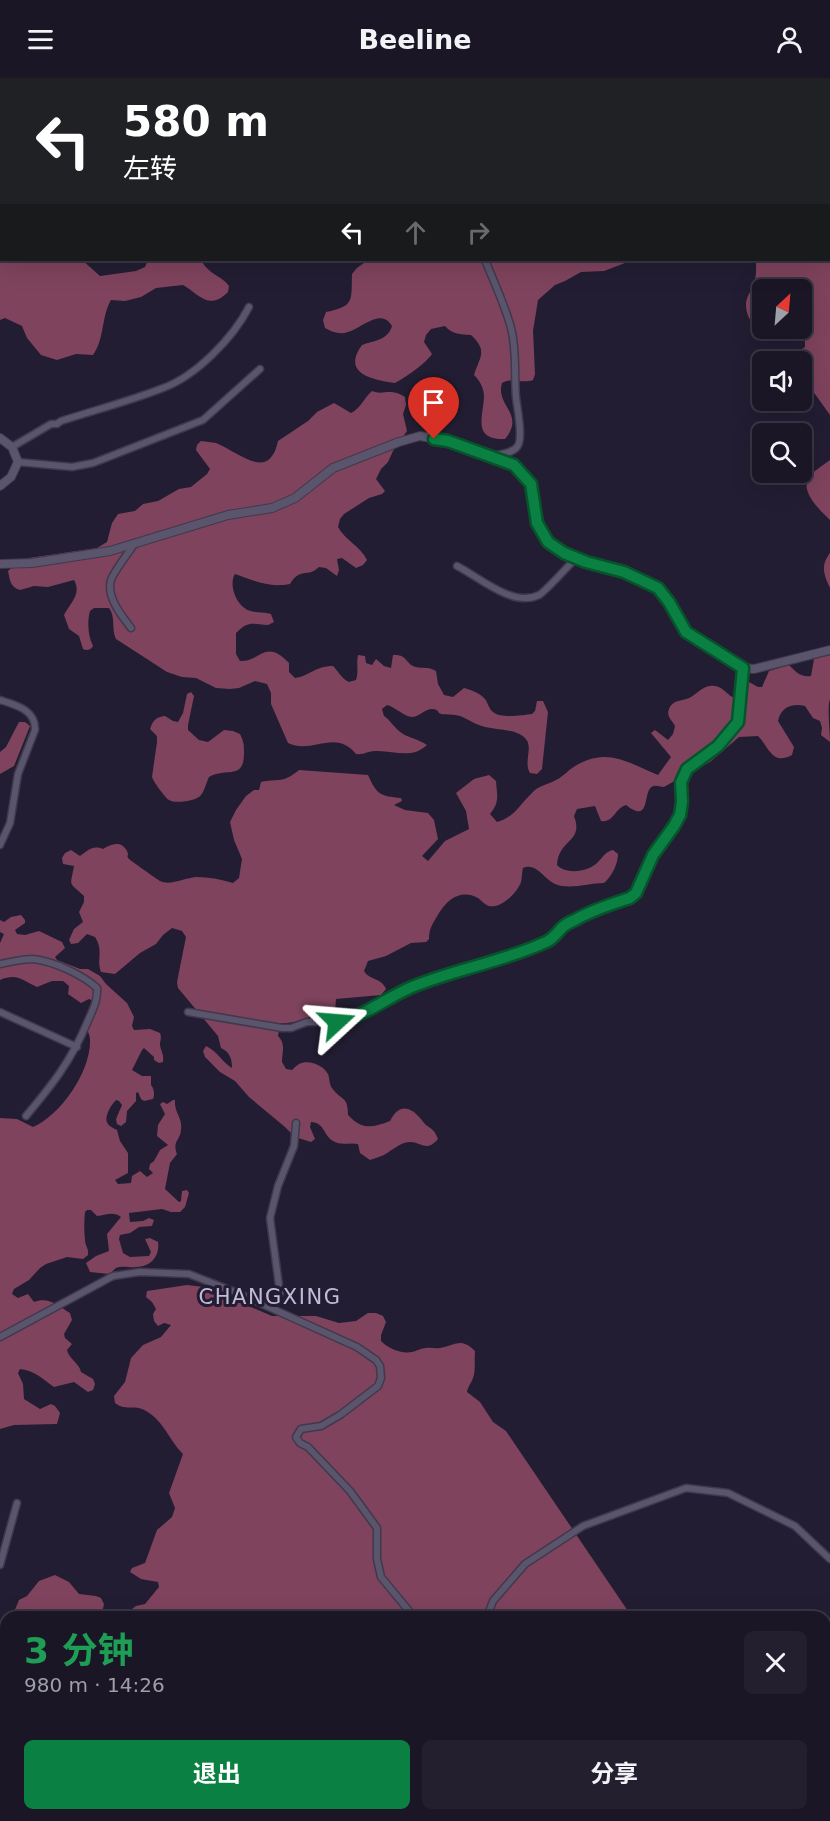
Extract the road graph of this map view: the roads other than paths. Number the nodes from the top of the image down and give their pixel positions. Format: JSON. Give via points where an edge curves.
{"nodes":[{"id":1,"x":485,"y":261,"type":"edge"},
{"id":2,"x":249,"y":307,"type":"dead end"},
{"id":3,"x":260,"y":369,"type":"dead end"},
{"id":4,"x":0,"y":438,"type":"edge"},
{"id":5,"x":12,"y":447,"type":"junction"},
{"id":6,"x":489,"y":456,"type":"junction"},
{"id":7,"x":18,"y":462,"type":"junction"},
{"id":8,"x":0,"y":486,"type":"edge"},
{"id":9,"x":135,"y":543,"type":"junction"},
{"id":10,"x":576,"y":558,"type":"junction"},
{"id":11,"x":0,"y":564,"type":"edge"},
{"id":12,"x":457,"y":566,"type":"dead end"},
{"id":13,"x":131,"y":628,"type":"dead end"},
{"id":14,"x":830,"y":650,"type":"edge"},
{"id":15,"x":743,"y":668,"type":"junction"},
{"id":16,"x":0,"y":700,"type":"edge"},
{"id":17,"x":0,"y":845,"type":"edge"},
{"id":18,"x":0,"y":964,"type":"edge"},
{"id":19,"x":0,"y":1012,"type":"edge"},
{"id":20,"x":188,"y":1012,"type":"dead end"},
{"id":21,"x":77,"y":1047,"type":"junction"},
{"id":22,"x":26,"y":1116,"type":"dead end"},
{"id":23,"x":296,"y":1124,"type":"dead end"},
{"id":24,"x":267,"y":1306,"type":"junction"},
{"id":25,"x":0,"y":1337,"type":"edge"},
{"id":26,"x":17,"y":1503,"type":"dead end"},
{"id":27,"x":830,"y":1559,"type":"edge"},
{"id":28,"x":0,"y":1565,"type":"edge"},
{"id":29,"x":409,"y":1611,"type":"edge"},
{"id":30,"x":489,"y":1611,"type":"edge"}],
"edges":[{"from":1,"to":6,"type":"street","via":[[512,329],[519,413],[517,447],[509,453]]},
{"from":2,"to":5,"type":"street","via":[[241,323],[189,374],[165,388],[51,424]]},
{"from":3,"to":7,"type":"street","via":[[203,420],[93,463],[72,467]]},
{"from":4,"to":5,"type":"street"},
{"from":5,"to":7,"type":"street"},
{"from":6,"to":9,"type":"street","via":[[420,436],[333,468],[295,498],[272,508],[228,515]]},
{"from":6,"to":10,"type":"street","via":[[514,465],[525,476],[531,484],[537,523],[548,542]]},
{"from":7,"to":8,"type":"street","via":[[11,477]]},
{"from":9,"to":11,"type":"street","via":[[110,551]]},
{"from":9,"to":13,"type":"street","via":[[111,581],[118,612]]},
{"from":10,"to":12,"type":"street","via":[[539,595],[520,598],[493,589]]},
{"from":10,"to":15,"type":"street","via":[[624,572],[658,588],[686,632]]},
{"from":14,"to":15,"type":"street","via":[[754,669]]},
{"from":15,"to":20,"type":"street","via":[[738,722],[718,746],[687,769],[681,782],[680,815],[630,898],[574,920],[545,942],[418,985],[351,1019],[282,1028]]},
{"from":16,"to":17,"type":"street","via":[[17,705],[32,715],[36,723],[18,774],[10,823]]},
{"from":18,"to":21,"type":"street","via":[[36,960],[69,970],[97,988],[98,999]]},
{"from":19,"to":21,"type":"street"},
{"from":21,"to":22,"type":"street"},
{"from":23,"to":24,"type":"street","via":[[294,1146],[270,1218],[280,1293]]},
{"from":24,"to":25,"type":"street","via":[[189,1274],[140,1272],[113,1276]]},
{"from":24,"to":29,"type":"street","via":[[357,1347],[380,1366],[378,1386],[340,1415],[321,1426],[301,1429],[296,1437],[350,1491],[377,1528],[381,1577]]},
{"from":26,"to":28,"type":"street"},
{"from":27,"to":30,"type":"street","via":[[795,1526],[728,1493],[686,1488],[583,1526],[525,1564],[493,1601]]}]}
